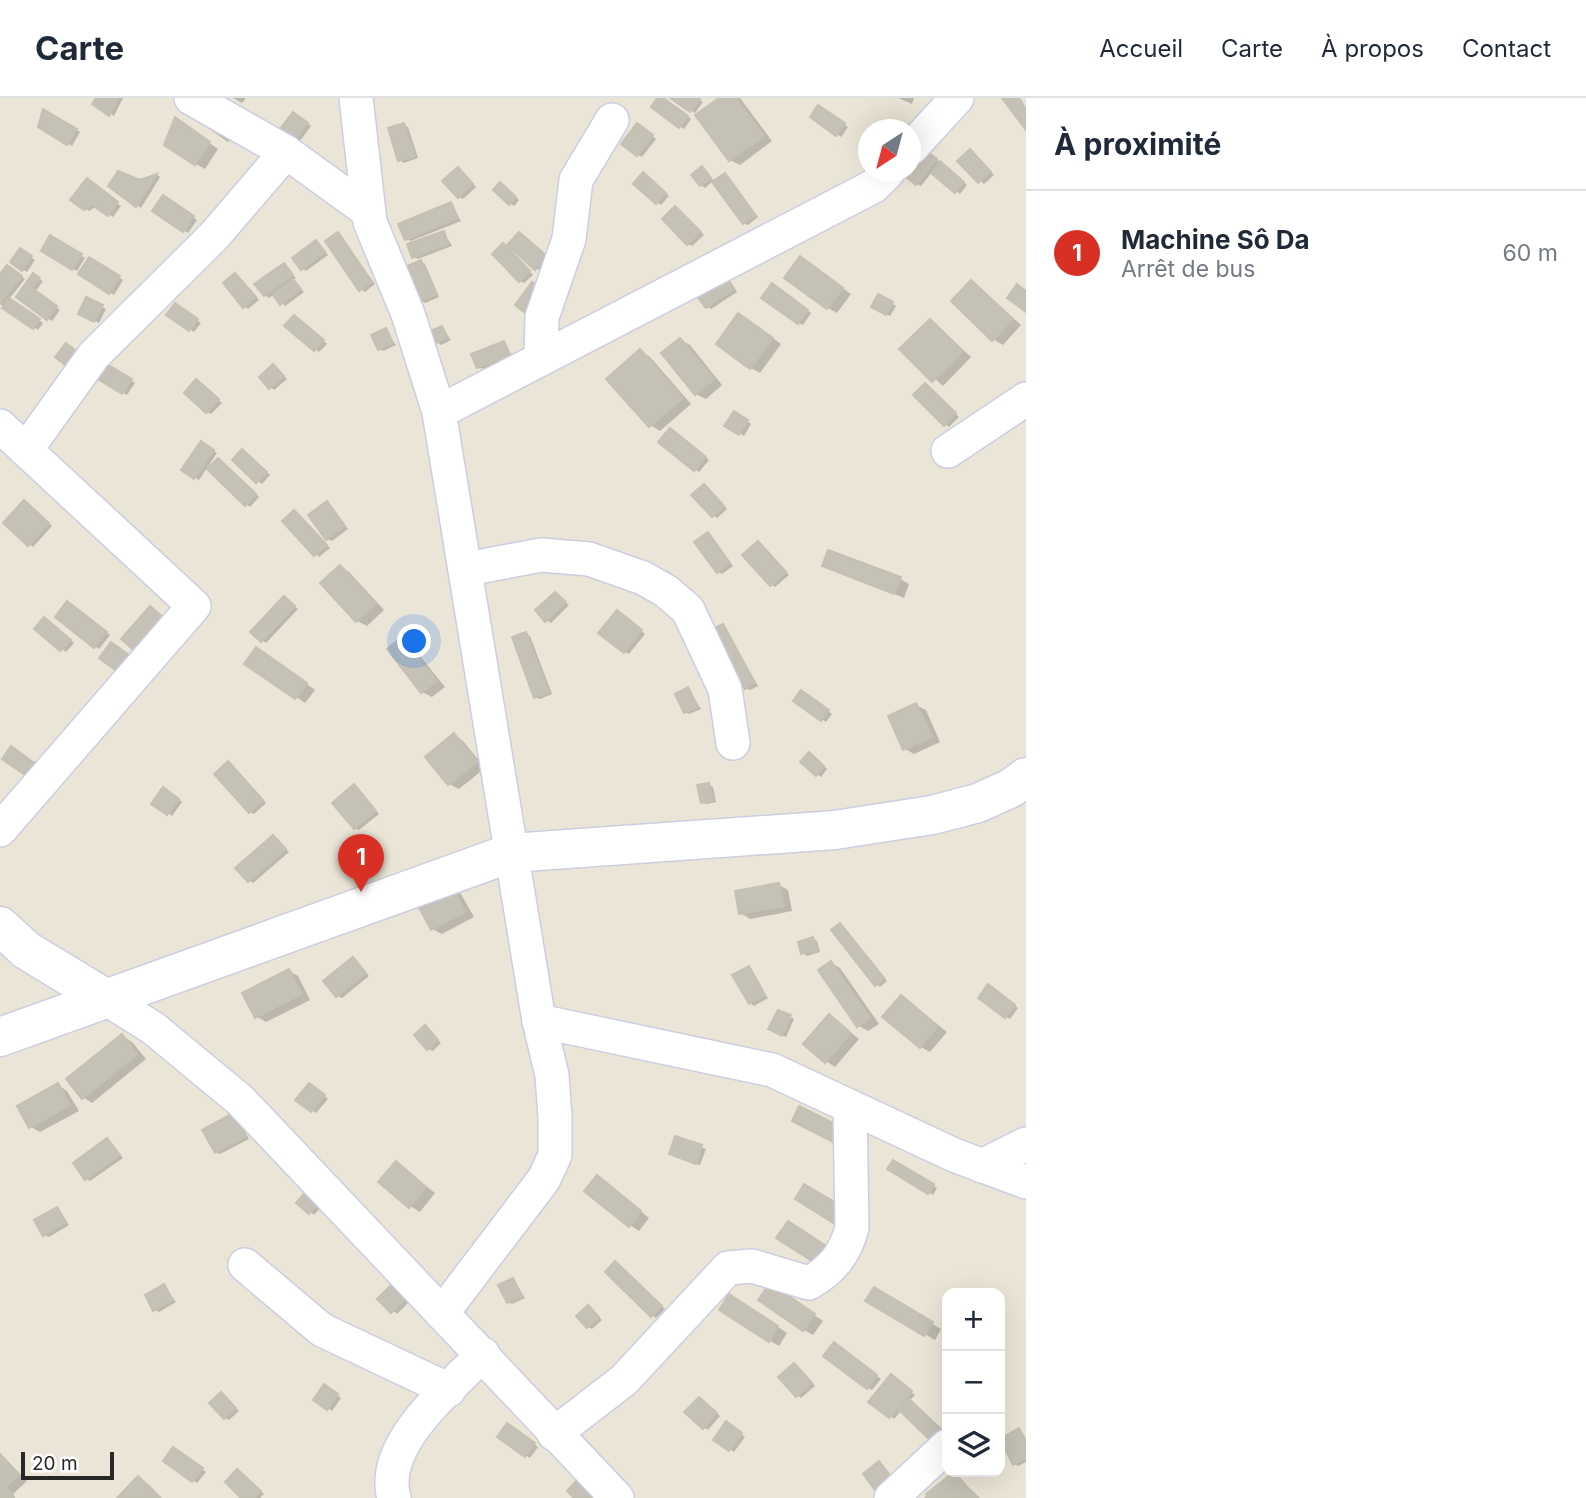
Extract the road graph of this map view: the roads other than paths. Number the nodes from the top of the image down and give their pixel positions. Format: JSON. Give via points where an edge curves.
{"nodes":[{"id":1,"x":191,"y":98,"type":"edge"},
{"id":2,"x":356,"y":98,"type":"edge"},
{"id":3,"x":957,"y":98,"type":"edge"},
{"id":4,"x":612,"y":120,"type":"dead end"},
{"id":5,"x":921,"y":137,"type":"edge"},
{"id":6,"x":286,"y":152,"type":"junction"},
{"id":7,"x":878,"y":182,"type":"edge"},
{"id":8,"x":369,"y":212,"type":"junction"},
{"id":9,"x":541,"y":359,"type":"junction"},
{"id":10,"x":1026,"y":399,"type":"edge"},
{"id":11,"x":439,"y":412,"type":"junction"},
{"id":12,"x":0,"y":426,"type":"edge"},
{"id":13,"x":26,"y":450,"type":"junction"},
{"id":14,"x":948,"y":451,"type":"dead end"},
{"id":15,"x":467,"y":569,"type":"junction"},
{"id":16,"x":733,"y":743,"type":"dead end"},
{"id":17,"x":1026,"y":777,"type":"edge"},
{"id":18,"x":0,"y":830,"type":"edge"},
{"id":19,"x":511,"y":853,"type":"junction"},
{"id":20,"x":0,"y":926,"type":"edge"},
{"id":21,"x":105,"y":998,"type":"junction"},
{"id":22,"x":539,"y":1021,"type":"junction"},
{"id":23,"x":0,"y":1037,"type":"edge"},
{"id":24,"x":850,"y":1107,"type":"junction"},
{"id":25,"x":1026,"y":1144,"type":"edge"},
{"id":26,"x":982,"y":1166,"type":"junction"},
{"id":27,"x":1026,"y":1182,"type":"edge"},
{"id":28,"x":245,"y":1265,"type":"dead end"},
{"id":29,"x":443,"y":1312,"type":"junction"},
{"id":30,"x":483,"y":1354,"type":"junction"},
{"id":31,"x":449,"y":1390,"type":"junction"},
{"id":32,"x":554,"y":1434,"type":"junction"},
{"id":33,"x":942,"y":1451,"type":"edge"},
{"id":34,"x":394,"y":1498,"type":"edge"},
{"id":35,"x":617,"y":1498,"type":"edge"},
{"id":36,"x":891,"y":1498,"type":"edge"}],
"edges":[{"from":1,"to":6,"type":"street"},
{"from":2,"to":8,"type":"street"},
{"from":3,"to":5,"type":"street"},
{"from":4,"to":9,"type":"street","via":[[576,180],[569,239],[542,317]]},
{"from":6,"to":8,"type":"street"},
{"from":6,"to":13,"type":"street","via":[[214,236],[94,355]]},
{"from":7,"to":9,"type":"street"},
{"from":8,"to":11,"type":"street"},
{"from":9,"to":11,"type":"street"},
{"from":10,"to":14,"type":"street"},
{"from":11,"to":15,"type":"street"},
{"from":12,"to":13,"type":"street"},
{"from":13,"to":18,"type":"street","via":[[194,606]]},
{"from":15,"to":16,"type":"street","via":[[541,555],[589,559],[666,591],[688,610],[725,689]]},
{"from":15,"to":19,"type":"street"},
{"from":17,"to":19,"type":"street","via":[[978,803],[847,828]]},
{"from":19,"to":21,"type":"street"},
{"from":19,"to":22,"type":"street"},
{"from":20,"to":21,"type":"street","via":[[26,950]]},
{"from":21,"to":23,"type":"street"},
{"from":21,"to":29,"type":"street","via":[[153,1028],[240,1100]]},
{"from":22,"to":24,"type":"street","via":[[772,1070]]},
{"from":22,"to":29,"type":"street","via":[[552,1075],[555,1155],[544,1179]]},
{"from":24,"to":26,"type":"street"},
{"from":24,"to":32,"type":"street","via":[[852,1228],[847,1248],[826,1273],[809,1283],[752,1266],[727,1268],[624,1380]]},
{"from":25,"to":26,"type":"street"},
{"from":26,"to":27,"type":"street"},
{"from":28,"to":31,"type":"street","via":[[322,1330]]},
{"from":29,"to":30,"type":"street"},
{"from":30,"to":31,"type":"street"},
{"from":30,"to":32,"type":"street"},
{"from":31,"to":34,"type":"street","via":[[415,1426],[394,1458],[390,1485]]},
{"from":32,"to":35,"type":"street"},
{"from":33,"to":36,"type":"street"}]}
